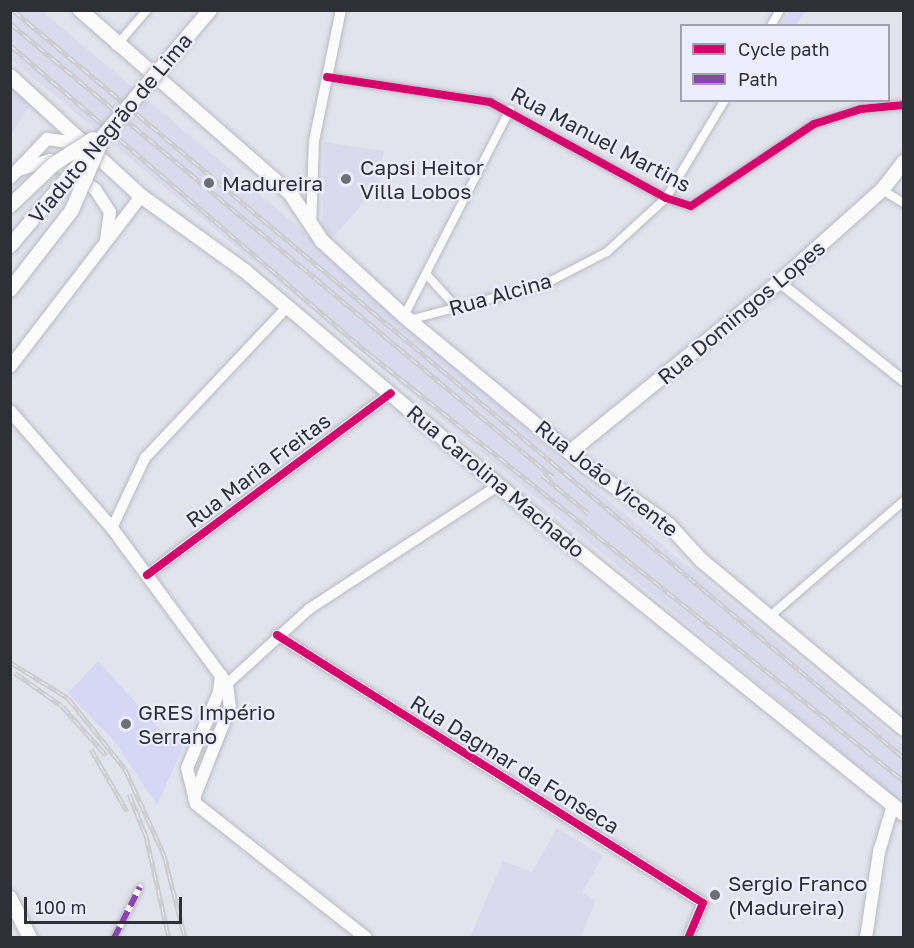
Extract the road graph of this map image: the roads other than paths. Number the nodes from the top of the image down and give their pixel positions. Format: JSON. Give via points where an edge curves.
{"nodes":[{"id":1,"x":80,"y":10,"type":"edge"},
{"id":2,"x":147,"y":10,"type":"edge"},
{"id":3,"x":210,"y":10,"type":"edge"},
{"id":4,"x":340,"y":10,"type":"edge"},
{"id":5,"x":780,"y":10,"type":"edge"},
{"id":6,"x":772,"y":24,"type":"edge"},
{"id":7,"x":116,"y":46,"type":"junction"},
{"id":8,"x":10,"y":76,"type":"edge"},
{"id":9,"x":327,"y":77,"type":"junction"},
{"id":10,"x":724,"y":102,"type":"edge"},
{"id":11,"x":903,"y":105,"type":"edge"},
{"id":12,"x":510,"y":110,"type":"junction"},
{"id":13,"x":105,"y":131,"type":"junction"},
{"id":14,"x":83,"y":144,"type":"junction"},
{"id":15,"x":903,"y":162,"type":"edge"},
{"id":16,"x":14,"y":174,"type":"edge"},
{"id":17,"x":882,"y":190,"type":"junction"},
{"id":18,"x":141,"y":196,"type":"junction"},
{"id":19,"x":666,"y":198,"type":"junction"},
{"id":20,"x":903,"y":203,"type":"edge"},
{"id":21,"x":10,"y":206,"type":"edge"},
{"id":22,"x":311,"y":226,"type":"junction"},
{"id":23,"x":105,"y":243,"type":"junction"},
{"id":24,"x":10,"y":246,"type":"edge"},
{"id":25,"x":427,"y":275,"type":"junction"},
{"id":26,"x":779,"y":282,"type":"junction"},
{"id":27,"x":10,"y":291,"type":"edge"},
{"id":28,"x":288,"y":306,"type":"junction"},
{"id":29,"x":456,"y":307,"type":"junction"},
{"id":30,"x":407,"y":318,"type":"junction"},
{"id":31,"x":10,"y":367,"type":"edge"},
{"id":32,"x":903,"y":381,"type":"edge"},
{"id":33,"x":391,"y":393,"type":"junction"},
{"id":34,"x":10,"y":411,"type":"edge"},
{"id":35,"x":570,"y":452,"type":"junction"},
{"id":36,"x":499,"y":485,"type":"junction"},
{"id":37,"x":903,"y":501,"type":"edge"},
{"id":38,"x":112,"y":528,"type":"junction"},
{"id":39,"x":147,"y":575,"type":"junction"},
{"id":40,"x":769,"y":617,"type":"junction"},
{"id":41,"x":277,"y":635,"type":"junction"},
{"id":42,"x":224,"y":679,"type":"junction"},
{"id":43,"x":903,"y":729,"type":"edge"},
{"id":44,"x":898,"y":810,"type":"edge"},
{"id":45,"x":140,"y":887,"type":"dead end"},
{"id":46,"x":10,"y":898,"type":"edge"},
{"id":47,"x":21,"y":929,"type":"edge"},
{"id":48,"x":114,"y":938,"type":"edge"},
{"id":49,"x":366,"y":938,"type":"edge"},
{"id":50,"x":688,"y":938,"type":"edge"},
{"id":51,"x":866,"y":938,"type":"edge"}],
"edges":[{"from":1,"to":7,"type":"main road","name":"Rua João Vicente"},
{"from":2,"to":7,"type":"street"},
{"from":3,"to":13,"type":"main road","name":"Viaduto Negrão de Lima","bridge":true},
{"from":4,"to":9,"type":"street"},
{"from":5,"to":6,"type":"street"},
{"from":7,"to":22,"type":"main road","name":"Rua João Vicente","via":[[290,193]]},
{"from":8,"to":14,"type":"main road","name":"Rua Carolina Machado"},
{"from":9,"to":12,"type":"street","name":"Rua Manuel Martins","via":[[459,94]]},
{"from":9,"to":22,"type":"street","via":[[314,141]]},
{"from":10,"to":19,"type":"street","name":"Rua Alcina"},
{"from":11,"to":19,"type":"street","name":"Rua Manuel Martins","via":[[861,109],[814,124],[698,205]]},
{"from":12,"to":19,"type":"street","name":"Rua Manuel Martins"},
{"from":12,"to":25,"type":"street"},
{"from":13,"to":21,"type":"main road","bridge":true,"via":[[54,164]]},
{"from":13,"to":24,"type":"main road","name":"Viaduto Negrão de Lima","bridge":true},
{"from":13,"to":27,"type":"main road","bridge":true,"via":[[72,210]]},
{"from":14,"to":16,"type":"main road","via":[[46,140]]},
{"from":14,"to":18,"type":"main road","name":"Rua Carolina Machado"},
{"from":15,"to":17,"type":"main road","name":"Rua Domingos Lopes"},
{"from":16,"to":23,"type":"main road","via":[[50,160],[95,189],[110,212]]},
{"from":17,"to":20,"type":"street"},
{"from":17,"to":26,"type":"main road","name":"Rua Domingos Lopes"},
{"from":18,"to":23,"type":"main road"},
{"from":18,"to":28,"type":"main road","name":"Rua Carolina Machado"},
{"from":19,"to":29,"type":"street","name":"Rua Alcina","via":[[607,252],[569,274]]},
{"from":22,"to":30,"type":"main road","name":"Rua João Vicente"},
{"from":23,"to":31,"type":"main road"},
{"from":25,"to":29,"type":"street"},
{"from":25,"to":30,"type":"street"},
{"from":26,"to":32,"type":"street"},
{"from":26,"to":35,"type":"main road","name":"Rua Domingos Lopes"},
{"from":28,"to":33,"type":"main road","name":"Rua Carolina Machado"},
{"from":28,"to":38,"type":"street","via":[[145,458]]},
{"from":29,"to":30,"type":"street","name":"Rua Alcina"},
{"from":30,"to":35,"type":"main road","name":"Rua João Vicente"},
{"from":33,"to":36,"type":"main road","name":"Rua Carolina Machado"},
{"from":33,"to":39,"type":"street","name":"Rua Maria Freitas"},
{"from":34,"to":38,"type":"main road"},
{"from":35,"to":40,"type":"main road","name":"Rua João Vicente","via":[[668,524]]},
{"from":36,"to":41,"type":"street","via":[[349,580]]},
{"from":36,"to":44,"type":"main road","name":"Rua Carolina Machado"},
{"from":37,"to":40,"type":"street"},
{"from":38,"to":39,"type":"main road"},
{"from":39,"to":42,"type":"main road"},
{"from":40,"to":43,"type":"main road","name":"Rua João Vicente"},
{"from":41,"to":42,"type":"street"},
{"from":41,"to":50,"type":"street","name":"Rua Dagmar da Fonseca","via":[[703,903]]},
{"from":42,"to":49,"type":"main road","via":[[187,768],[194,798]]},
{"from":44,"to":51,"type":"main road","via":[[879,852]]},
{"from":45,"to":48,"type":"street"},
{"from":46,"to":47,"type":"main road"}]}
